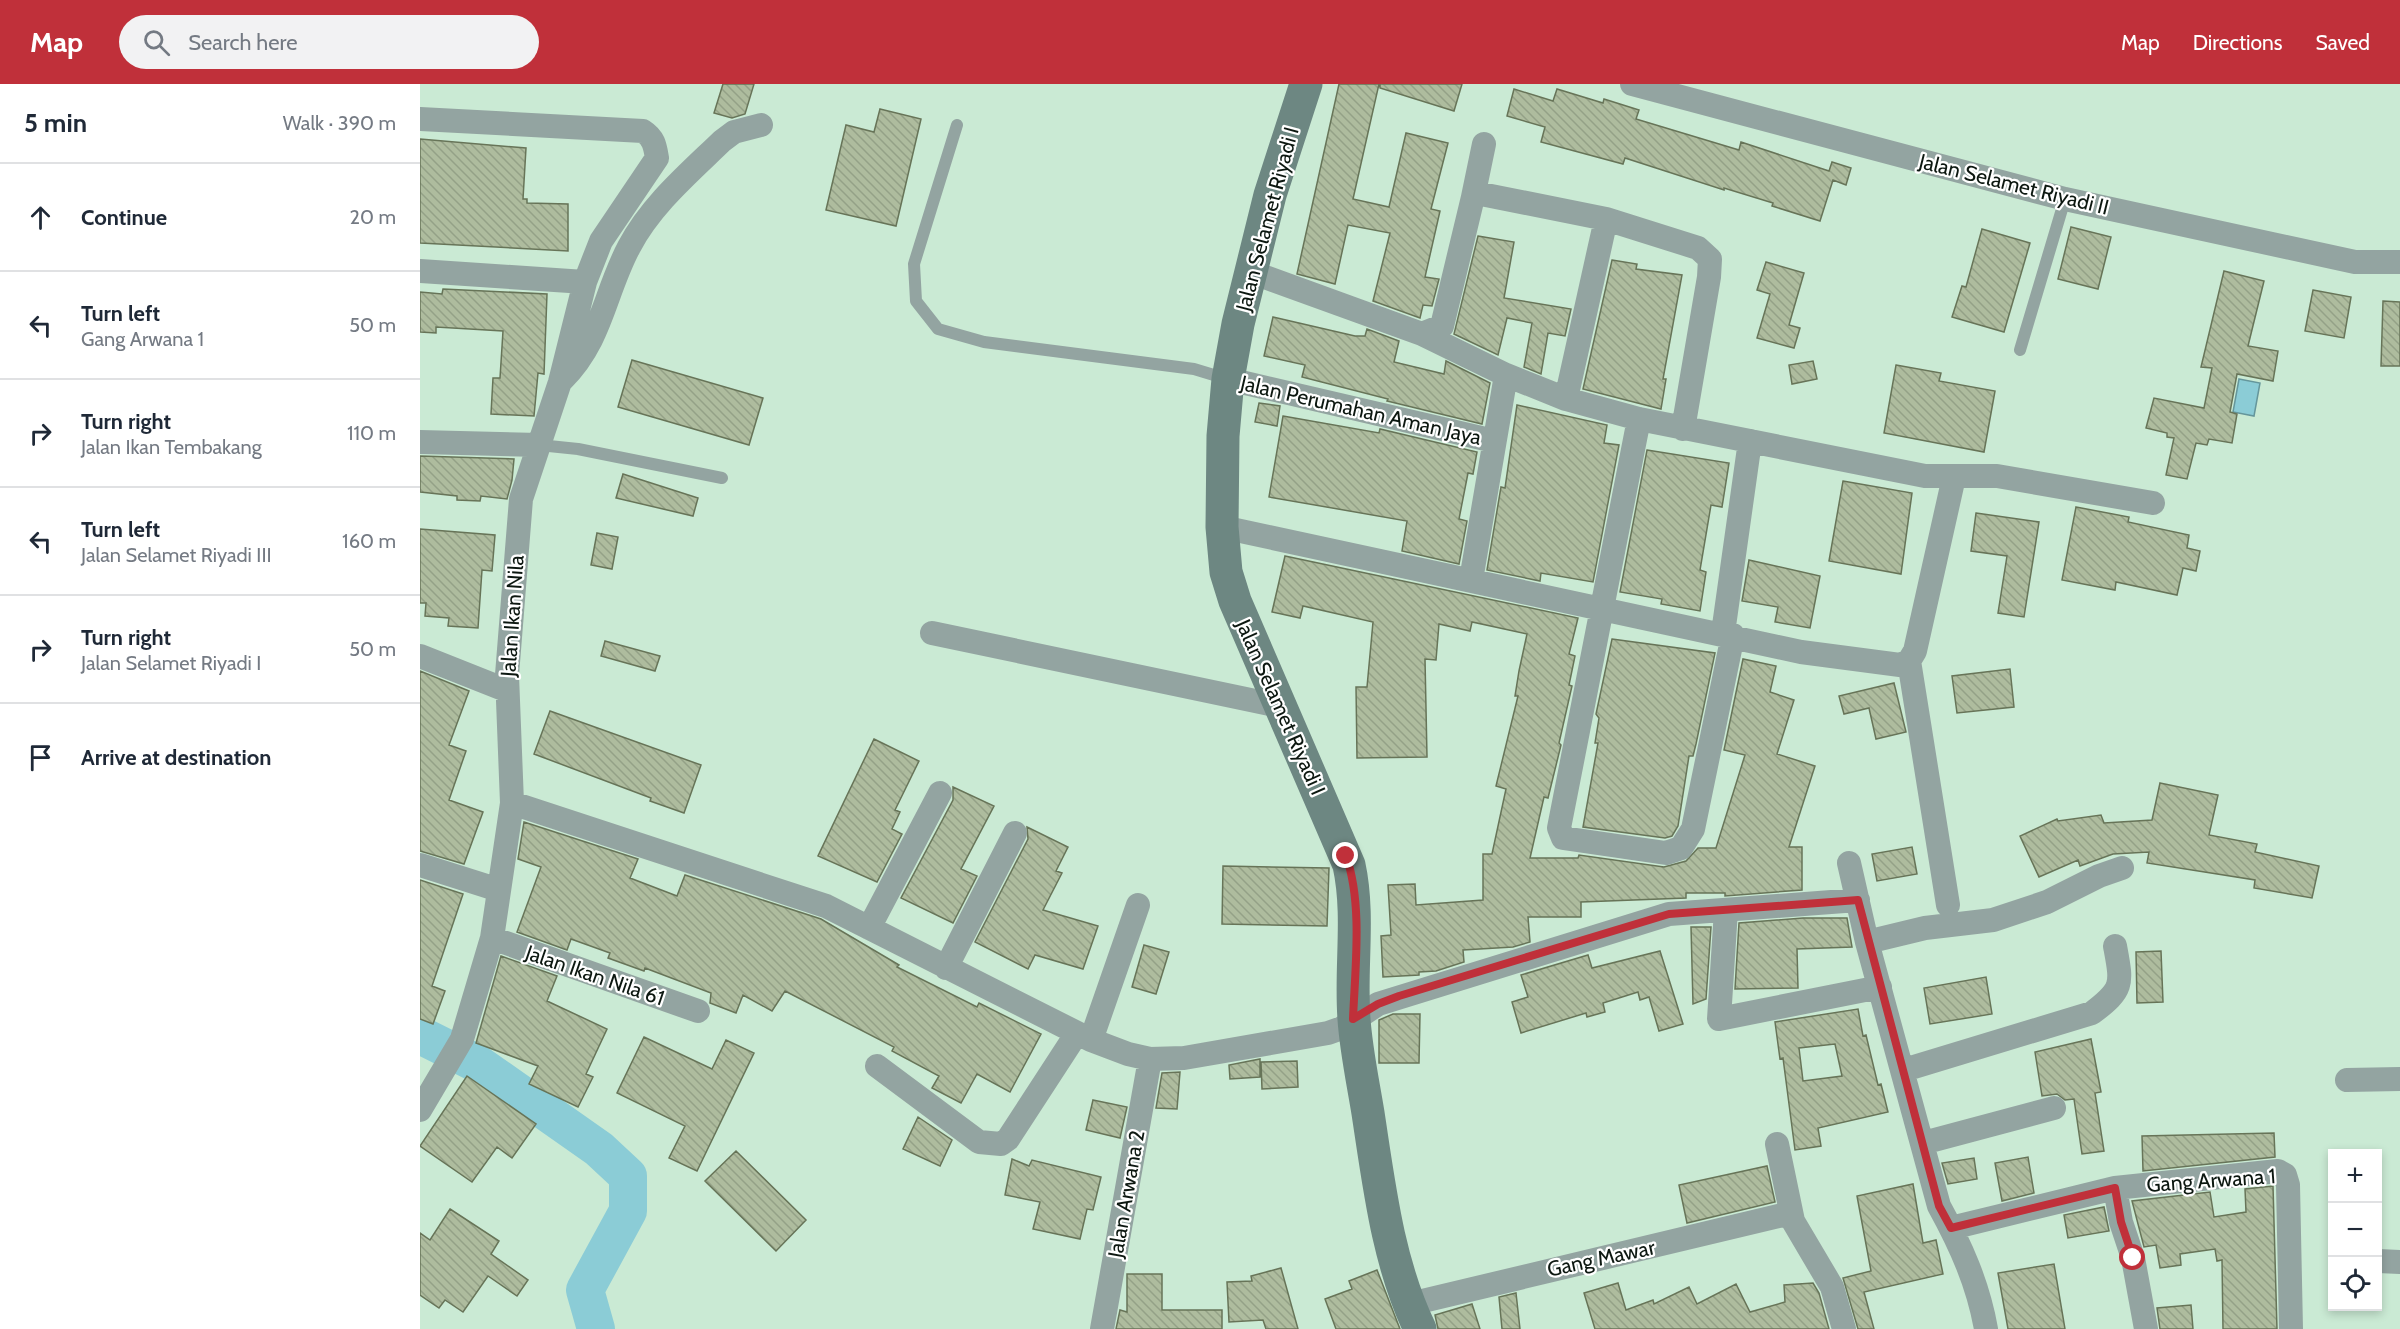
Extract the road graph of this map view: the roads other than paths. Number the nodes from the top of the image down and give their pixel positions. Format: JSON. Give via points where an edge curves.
{"nodes":[{"id":1,"x":1306,"y":84,"type":"edge"},
{"id":2,"x":1632,"y":84,"type":"edge"},
{"id":3,"x":420,"y":119,"type":"edge"},
{"id":4,"x":761,"y":125,"type":"dead end"},
{"id":5,"x":957,"y":125,"type":"dead end"},
{"id":6,"x":1484,"y":144,"type":"dead end"},
{"id":7,"x":1473,"y":197,"type":"junction"},
{"id":8,"x":2065,"y":199,"type":"junction"},
{"id":9,"x":1606,"y":219,"type":"junction"},
{"id":10,"x":2400,"y":262,"type":"edge"},
{"id":11,"x":420,"y":271,"type":"edge"},
{"id":12,"x":1251,"y":272,"type":"junction"},
{"id":13,"x":585,"y":282,"type":"junction"},
{"id":14,"x":1422,"y":334,"type":"junction"},
{"id":15,"x":2020,"y":350,"type":"dead end"},
{"id":16,"x":1506,"y":375,"type":"junction"},
{"id":17,"x":1228,"y":379,"type":"junction"},
{"id":18,"x":560,"y":382,"type":"junction"},
{"id":19,"x":1566,"y":399,"type":"junction"},
{"id":20,"x":1639,"y":419,"type":"junction"},
{"id":21,"x":1683,"y":429,"type":"junction"},
{"id":22,"x":1494,"y":441,"type":"junction"},
{"id":23,"x":1750,"y":441,"type":"junction"},
{"id":24,"x":420,"y":442,"type":"edge"},
{"id":25,"x":539,"y":445,"type":"junction"},
{"id":26,"x":1954,"y":477,"type":"junction"},
{"id":27,"x":722,"y":478,"type":"dead end"},
{"id":28,"x":2153,"y":502,"type":"dead end"},
{"id":29,"x":1222,"y":527,"type":"junction"},
{"id":30,"x":1471,"y":580,"type":"junction"},
{"id":31,"x":1600,"y":607,"type":"junction"},
{"id":32,"x":932,"y":633,"type":"dead end"},
{"id":33,"x":1728,"y":634,"type":"junction"},
{"id":34,"x":420,"y":656,"type":"edge"},
{"id":35,"x":1909,"y":661,"type":"junction"},
{"id":36,"x":507,"y":690,"type":"junction"},
{"id":37,"x":1279,"y":706,"type":"junction"},
{"id":38,"x":940,"y":793,"type":"dead end"},
{"id":39,"x":512,"y":803,"type":"junction"},
{"id":40,"x":1015,"y":833,"type":"dead end"},
{"id":41,"x":1849,"y":862,"type":"dead end"},
{"id":42,"x":420,"y":865,"type":"edge"},
{"id":43,"x":2122,"y":868,"type":"dead end"},
{"id":44,"x":499,"y":890,"type":"junction"},
{"id":45,"x":1858,"y":900,"type":"junction"},
{"id":46,"x":1138,"y":905,"type":"dead end"},
{"id":47,"x":1948,"y":905,"type":"dead end"},
{"id":48,"x":1725,"y":909,"type":"junction"},
{"id":49,"x":869,"y":928,"type":"junction"},
{"id":50,"x":492,"y":938,"type":"junction"},
{"id":51,"x":1867,"y":942,"type":"junction"},
{"id":52,"x":2115,"y":946,"type":"dead end"},
{"id":53,"x":946,"y":968,"type":"junction"},
{"id":54,"x":1880,"y":987,"type":"junction"},
{"id":55,"x":698,"y":1011,"type":"dead end"},
{"id":56,"x":1353,"y":1019,"type":"junction"},
{"id":57,"x":1084,"y":1036,"type":"junction"},
{"id":58,"x":1150,"y":1059,"type":"junction"},
{"id":59,"x":877,"y":1065,"type":"dead end"},
{"id":60,"x":1904,"y":1070,"type":"junction"},
{"id":61,"x":2400,"y":1079,"type":"edge"},
{"id":62,"x":2347,"y":1080,"type":"dead end"},
{"id":63,"x":2054,"y":1108,"type":"dead end"},
{"id":64,"x":420,"y":1110,"type":"edge"},
{"id":65,"x":1923,"y":1143,"type":"junction"},
{"id":66,"x":1778,"y":1144,"type":"dead end"},
{"id":67,"x":2115,"y":1188,"type":"junction"},
{"id":68,"x":1791,"y":1213,"type":"junction"},
{"id":69,"x":1951,"y":1228,"type":"junction"},
{"id":70,"x":2382,"y":1261,"type":"edge"},
{"id":71,"x":2400,"y":1262,"type":"edge"},
{"id":72,"x":1415,"y":1317,"type":"edge"},
{"id":73,"x":1102,"y":1329,"type":"edge"},
{"id":74,"x":1844,"y":1329,"type":"edge"},
{"id":75,"x":1986,"y":1329,"type":"edge"},
{"id":76,"x":2146,"y":1329,"type":"edge"},
{"id":77,"x":2291,"y":1329,"type":"edge"}],
"edges":[{"from":1,"to":12,"type":"main road","name":"Jalan Selamet Riyadi I","via":[[1269,195]]},
{"from":2,"to":8,"type":"street","name":"Jalan Selamet Riyadi II"},
{"from":3,"to":13,"type":"street","name":"Jalan Ikan Nila","via":[[643,131],[651,136],[656,161],[611,224]]},
{"from":4,"to":18,"type":"street","via":[[735,132],[722,141],[646,220],[624,257],[591,343],[579,363]]},
{"from":5,"to":17,"type":"lane","via":[[914,264],[916,301],[938,329],[984,342],[1194,369]]},
{"from":6,"to":7,"type":"street"},
{"from":7,"to":9,"type":"street","via":[[1491,194]]},
{"from":7,"to":14,"type":"street","via":[[1442,326]]},
{"from":8,"to":10,"type":"street","name":"Jalan Selamet Riyadi II","via":[[2355,262]]},
{"from":8,"to":15,"type":"lane"},
{"from":9,"to":19,"type":"street"},
{"from":9,"to":21,"type":"street","via":[[1698,248],[1710,259]]},
{"from":11,"to":13,"type":"street"},
{"from":12,"to":14,"type":"street"},
{"from":12,"to":17,"type":"main road","name":"Jalan Selamet Riyadi I"},
{"from":13,"to":18,"type":"street","name":"Jalan Ikan Nila"},
{"from":14,"to":16,"type":"street"},
{"from":16,"to":19,"type":"street"},
{"from":16,"to":22,"type":"street","name":"Jalan Perumahan Aman Jaya"},
{"from":17,"to":22,"type":"street","name":"Jalan Perumahan Aman Jaya"},
{"from":17,"to":29,"type":"main road","name":"Jalan Selamet Riyadi I"},
{"from":18,"to":25,"type":"street","name":"Jalan Ikan Nila"},
{"from":19,"to":20,"type":"street"},
{"from":20,"to":21,"type":"street"},
{"from":20,"to":31,"type":"street"},
{"from":21,"to":23,"type":"street"},
{"from":22,"to":30,"type":"street","name":"Jalan Perumahan Aman Jaya"},
{"from":23,"to":26,"type":"street","via":[[1925,476]]},
{"from":23,"to":33,"type":"street"},
{"from":24,"to":25,"type":"street"},
{"from":25,"to":27,"type":"lane","via":[[578,448]]},
{"from":25,"to":36,"type":"street","name":"Jalan Ikan Nila","via":[[521,499]]},
{"from":26,"to":28,"type":"street","via":[[1997,476]]},
{"from":26,"to":35,"type":"street","via":[[1919,639]]},
{"from":29,"to":30,"type":"street"},
{"from":29,"to":37,"type":"main road","name":"Jalan Selamet Riyadi I","via":[[1226,572],[1235,601]]},
{"from":30,"to":31,"type":"street"},
{"from":31,"to":33,"type":"street"},
{"from":31,"to":33,"type":"street","via":[[1559,828],[1563,838],[1666,853],[1675,852],[1686,842],[1693,829]]},
{"from":32,"to":37,"type":"street"},
{"from":33,"to":35,"type":"street","via":[[1891,666]]},
{"from":34,"to":36,"type":"street"},
{"from":35,"to":47,"type":"street"},
{"from":36,"to":39,"type":"street","name":"Jalan Ikan Nila"},
{"from":37,"to":56,"type":"main road","name":"Jalan Selamet Riyadi I","via":[[1349,865],[1356,943]]},
{"from":38,"to":49,"type":"street"},
{"from":39,"to":44,"type":"street","name":"Jalan Ikan Nila"},
{"from":39,"to":49,"type":"street","via":[[752,880],[826,906]]},
{"from":40,"to":53,"type":"street"},
{"from":41,"to":45,"type":"street"},
{"from":42,"to":44,"type":"street"},
{"from":43,"to":51,"type":"street","via":[[2047,903],[1993,920],[1925,928]]},
{"from":44,"to":50,"type":"street","name":"Jalan Ikan Nila"},
{"from":45,"to":48,"type":"street"},
{"from":45,"to":51,"type":"street"},
{"from":46,"to":57,"type":"street"},
{"from":48,"to":54,"type":"street","via":[[1719,1018]]},
{"from":48,"to":56,"type":"street","via":[[1669,914],[1643,921],[1399,996]]},
{"from":49,"to":53,"type":"street"},
{"from":50,"to":55,"type":"street","name":"Jalan Ikan Nila 61"},
{"from":50,"to":64,"type":"street","name":"Jalan Ikan Nila","via":[[462,1038]]},
{"from":51,"to":54,"type":"street"},
{"from":52,"to":60,"type":"street","via":[[2121,980],[2112,998],[2092,1013]]},
{"from":53,"to":57,"type":"street"},
{"from":54,"to":60,"type":"street"},
{"from":56,"to":58,"type":"street","via":[[1328,1033],[1184,1059]]},
{"from":56,"to":72,"type":"main road","name":"Jalan Selamet Riyadi I","via":[[1381,1197]]},
{"from":57,"to":58,"type":"street"},
{"from":57,"to":59,"type":"street","via":[[1001,1144],[979,1142]]},
{"from":58,"to":73,"type":"street","name":"Jalan Arwana 2"},
{"from":60,"to":65,"type":"street"},
{"from":61,"to":62,"type":"street"},
{"from":63,"to":65,"type":"street"},
{"from":65,"to":69,"type":"street","via":[[1939,1206]]},
{"from":66,"to":68,"type":"street"},
{"from":67,"to":69,"type":"street","name":"Gang Arwana 1"},
{"from":67,"to":76,"type":"street"},
{"from":67,"to":77,"type":"street","name":"Gang Arwana 1","via":[[2278,1171],[2285,1174]]},
{"from":68,"to":72,"type":"street","name":"Gang Mawar"},
{"from":68,"to":74,"type":"street","via":[[1832,1287]]},
{"from":69,"to":75,"type":"street","via":[[1980,1295]]},
{"from":70,"to":71,"type":"street"}]}
